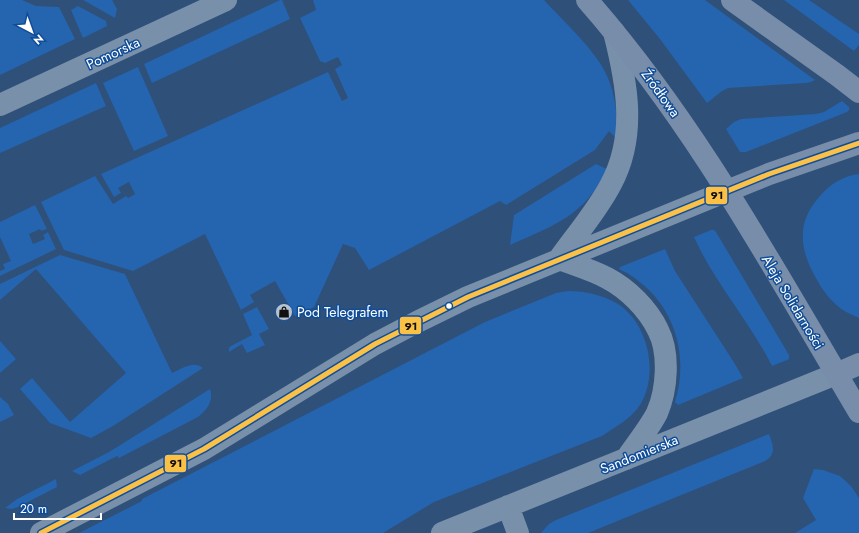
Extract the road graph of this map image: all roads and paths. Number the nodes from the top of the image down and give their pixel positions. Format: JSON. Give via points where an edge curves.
{"nodes":[{"id":1,"x":226,"y":0,"type":"edge"},
{"id":2,"x":587,"y":0,"type":"edge"},
{"id":3,"x":732,"y":0,"type":"edge"},
{"id":4,"x":614,"y":32,"type":"junction"},
{"id":5,"x":859,"y":92,"type":"edge"},
{"id":6,"x":0,"y":105,"type":"edge"},
{"id":7,"x":859,"y":143,"type":"edge"},
{"id":8,"x":727,"y":191,"type":"junction"},
{"id":9,"x":559,"y":259,"type":"junction"},
{"id":10,"x":859,"y":364,"type":"edge"},
{"id":11,"x":836,"y":374,"type":"junction"},
{"id":12,"x":859,"y":412,"type":"edge"},
{"id":13,"x":626,"y":459,"type":"junction"},
{"id":14,"x":508,"y":506,"type":"junction"},
{"id":15,"x":41,"y":533,"type":"edge"},
{"id":16,"x":442,"y":533,"type":"edge"},
{"id":17,"x":518,"y":533,"type":"edge"}],
"edges":[{"from":1,"to":6,"type":"street","name":"Pomorska"},
{"from":2,"to":4,"type":"main road","name":"Źródłowa"},
{"from":3,"to":5,"type":"main road"},
{"from":4,"to":8,"type":"main road","name":"Źródłowa","via":[[672,108]]},
{"from":4,"to":9,"type":"street","via":[[624,71],[628,105],[628,132],[624,151],[606,192]]},
{"from":7,"to":8,"type":"main road"},
{"from":8,"to":9,"type":"street"},
{"from":8,"to":11,"type":"main road","name":"Aleja Solidarności"},
{"from":9,"to":13,"type":"street","via":[[608,278],[630,293],[659,331],[666,354],[665,389],[657,414]]},
{"from":9,"to":15,"type":"street","via":[[468,297],[375,344],[204,449]]},
{"from":10,"to":11,"type":"main road"},
{"from":11,"to":12,"type":"main road","name":"Aleja Solidarności"},
{"from":11,"to":13,"type":"street","name":"Sandomierska"},
{"from":13,"to":14,"type":"street","name":"Sandomierska"},
{"from":14,"to":16,"type":"street","name":"Sandomierska"},
{"from":14,"to":17,"type":"street"}]}
